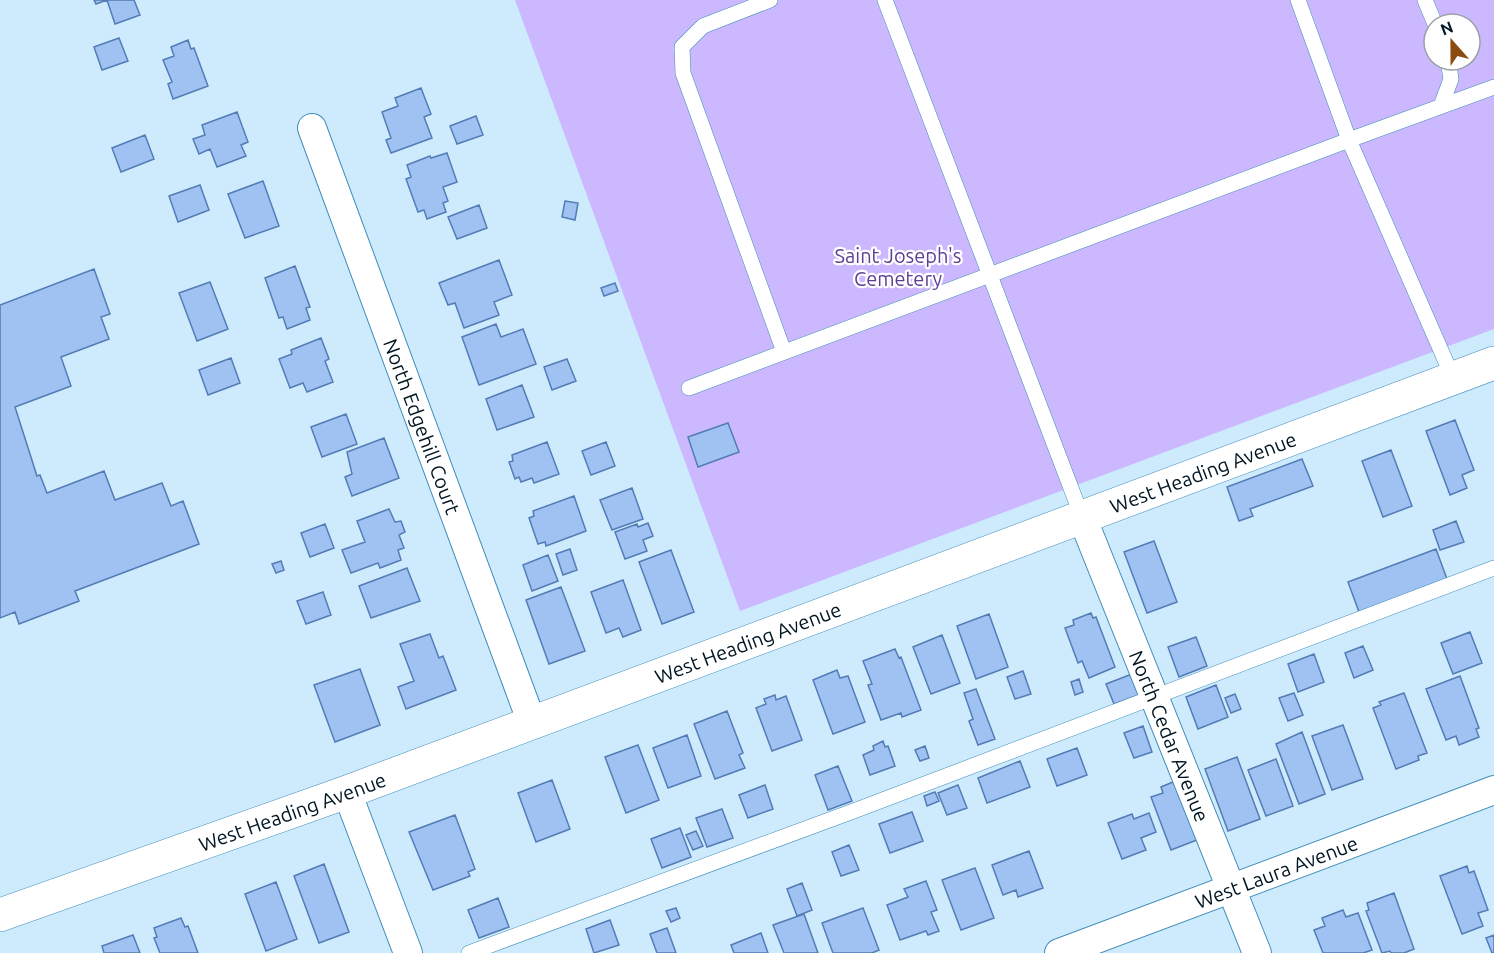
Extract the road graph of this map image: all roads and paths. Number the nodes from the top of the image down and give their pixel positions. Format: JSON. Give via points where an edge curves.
{"nodes":[{"id":1,"x":770,"y":0,"type":"edge"},
{"id":2,"x":885,"y":0,"type":"edge"},
{"id":3,"x":1298,"y":0,"type":"edge"},
{"id":4,"x":1450,"y":72,"type":"edge"},
{"id":5,"x":1494,"y":87,"type":"edge"},
{"id":6,"x":1441,"y":106,"type":"junction"},
{"id":7,"x":312,"y":129,"type":"dead end"},
{"id":8,"x":1348,"y":140,"type":"junction"},
{"id":9,"x":990,"y":276,"type":"junction"},
{"id":10,"x":784,"y":352,"type":"junction"},
{"id":11,"x":1494,"y":363,"type":"edge"},
{"id":12,"x":1454,"y":378,"type":"junction"},
{"id":13,"x":689,"y":388,"type":"dead end"},
{"id":14,"x":1082,"y":517,"type":"junction"},
{"id":15,"x":1494,"y":568,"type":"edge"},
{"id":16,"x":1155,"y":696,"type":"junction"},
{"id":17,"x":532,"y":723,"type":"junction"},
{"id":18,"x":1494,"y":790,"type":"edge"},
{"id":19,"x":347,"y":792,"type":"junction"},
{"id":20,"x":1232,"y":888,"type":"junction"},
{"id":21,"x":0,"y":915,"type":"edge"},
{"id":22,"x":408,"y":953,"type":"edge"},
{"id":23,"x":470,"y":953,"type":"edge"},
{"id":24,"x":1059,"y":953,"type":"edge"},
{"id":25,"x":1257,"y":953,"type":"edge"}],
"edges":[{"from":1,"to":10,"type":"lane","via":[[703,26],[682,47],[682,73]]},
{"from":2,"to":9,"type":"lane"},
{"from":3,"to":8,"type":"lane"},
{"from":4,"to":6,"type":"lane"},
{"from":5,"to":6,"type":"lane"},
{"from":6,"to":8,"type":"lane"},
{"from":7,"to":17,"type":"street","name":"North Edgehill Court"},
{"from":8,"to":9,"type":"lane"},
{"from":8,"to":12,"type":"lane"},
{"from":9,"to":10,"type":"lane"},
{"from":9,"to":14,"type":"lane"},
{"from":10,"to":13,"type":"lane"},
{"from":11,"to":12,"type":"street","name":"West Heading Avenue"},
{"from":12,"to":14,"type":"street","name":"West Heading Avenue"},
{"from":14,"to":16,"type":"street","name":"North Cedar Avenue"},
{"from":14,"to":17,"type":"street","name":"West Heading Avenue"},
{"from":15,"to":16,"type":"lane"},
{"from":16,"to":20,"type":"street","name":"North Cedar Avenue"},
{"from":16,"to":23,"type":"lane"},
{"from":17,"to":19,"type":"street","name":"West Heading Avenue"},
{"from":18,"to":20,"type":"street","name":"West Laura Avenue"},
{"from":19,"to":21,"type":"street","name":"West Heading Avenue"},
{"from":19,"to":22,"type":"street"},
{"from":20,"to":24,"type":"street","name":"West Laura Avenue"},
{"from":20,"to":25,"type":"street","name":"North Cedar Avenue"}]}
